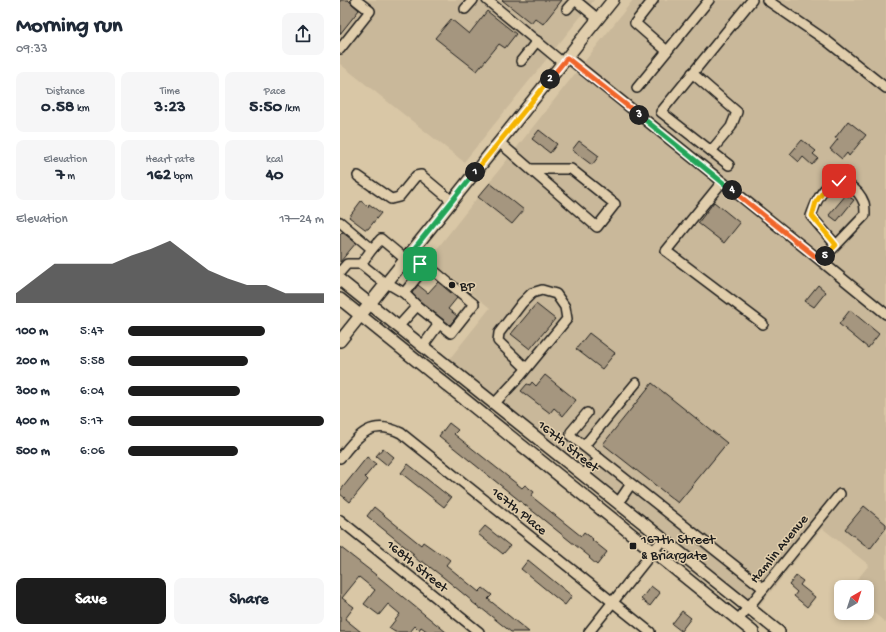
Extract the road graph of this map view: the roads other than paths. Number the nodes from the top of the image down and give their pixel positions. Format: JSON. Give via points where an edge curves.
{"nodes":[{"id":1,"x":356,"y":0,"type":"edge"},
{"id":2,"x":473,"y":0,"type":"edge"},
{"id":3,"x":487,"y":0,"type":"edge"},
{"id":4,"x":575,"y":0,"type":"edge"},
{"id":5,"x":613,"y":0,"type":"edge"},
{"id":6,"x":653,"y":0,"type":"edge"},
{"id":7,"x":708,"y":0,"type":"edge"},
{"id":8,"x":752,"y":0,"type":"edge"},
{"id":9,"x":767,"y":0,"type":"edge"},
{"id":10,"x":465,"y":9,"type":"dead end"},
{"id":11,"x":567,"y":9,"type":"dead end"},
{"id":12,"x":598,"y":18,"type":"junction"},
{"id":13,"x":537,"y":41,"type":"junction"},
{"id":14,"x":340,"y":49,"type":"edge"},
{"id":15,"x":667,"y":50,"type":"junction"},
{"id":16,"x":565,"y":60,"type":"junction"},
{"id":17,"x":521,"y":61,"type":"dead end"},
{"id":18,"x":692,"y":73,"type":"junction"},
{"id":19,"x":637,"y":88,"type":"dead end"},
{"id":20,"x":886,"y":88,"type":"edge"},
{"id":21,"x":499,"y":142,"type":"junction"},
{"id":22,"x":711,"y":151,"type":"junction"},
{"id":23,"x":729,"y":165,"type":"dead end"},
{"id":24,"x":530,"y":169,"type":"junction"},
{"id":25,"x":358,"y":176,"type":"dead end"},
{"id":26,"x":722,"y":182,"type":"junction"},
{"id":27,"x":452,"y":201,"type":"junction"},
{"id":28,"x":340,"y":222,"type":"edge"},
{"id":29,"x":836,"y":245,"type":"junction"},
{"id":30,"x":372,"y":249,"type":"junction"},
{"id":31,"x":407,"y":257,"type":"junction"},
{"id":32,"x":821,"y":261,"type":"junction"},
{"id":33,"x":361,"y":264,"type":"junction"},
{"id":34,"x":427,"y":265,"type":"junction"},
{"id":35,"x":340,"y":272,"type":"edge"},
{"id":36,"x":340,"y":280,"type":"edge"},
{"id":37,"x":386,"y":283,"type":"junction"},
{"id":38,"x":404,"y":293,"type":"junction"},
{"id":39,"x":340,"y":299,"type":"edge"},
{"id":40,"x":370,"y":304,"type":"junction"},
{"id":41,"x":417,"y":306,"type":"junction"},
{"id":42,"x":886,"y":314,"type":"edge"},
{"id":43,"x":360,"y":316,"type":"junction"},
{"id":44,"x":439,"y":324,"type":"junction"},
{"id":45,"x":763,"y":324,"type":"dead end"},
{"id":46,"x":398,"y":327,"type":"junction"},
{"id":47,"x":340,"y":341,"type":"edge"},
{"id":48,"x":422,"y":347,"type":"junction"},
{"id":49,"x":526,"y":368,"type":"junction"},
{"id":50,"x":636,"y":383,"type":"dead end"},
{"id":51,"x":494,"y":404,"type":"junction"},
{"id":52,"x":587,"y":413,"type":"dead end"},
{"id":53,"x":584,"y":446,"type":"junction"},
{"id":54,"x":340,"y":458,"type":"edge"},
{"id":55,"x":600,"y":459,"type":"junction"},
{"id":56,"x":583,"y":475,"type":"junction"},
{"id":57,"x":631,"y":484,"type":"junction"},
{"id":58,"x":840,"y":494,"type":"dead end"},
{"id":59,"x":618,"y":503,"type":"junction"},
{"id":60,"x":340,"y":520,"type":"edge"},
{"id":61,"x":663,"y":539,"type":"junction"},
{"id":62,"x":653,"y":552,"type":"junction"},
{"id":63,"x":763,"y":588,"type":"junction"},
{"id":64,"x":612,"y":603,"type":"junction"},
{"id":65,"x":748,"y":607,"type":"junction"},
{"id":66,"x":738,"y":620,"type":"junction"},
{"id":67,"x":479,"y":632,"type":"edge"},
{"id":68,"x":589,"y":632,"type":"edge"},
{"id":69,"x":650,"y":632,"type":"edge"},
{"id":70,"x":753,"y":632,"type":"edge"},
{"id":71,"x":779,"y":632,"type":"edge"}],
"edges":[{"from":1,"to":14,"type":"street","via":[[370,11]]},
{"from":2,"to":10,"type":"street"},
{"from":3,"to":13,"type":"street"},
{"from":4,"to":11,"type":"street"},
{"from":4,"to":12,"type":"street"},
{"from":5,"to":12,"type":"main road"},
{"from":6,"to":15,"type":"street","via":[[635,23]]},
{"from":7,"to":15,"type":"street"},
{"from":8,"to":18,"type":"street"},
{"from":9,"to":20,"type":"street","via":[[827,41]]},
{"from":12,"to":16,"type":"main road"},
{"from":13,"to":16,"type":"street"},
{"from":13,"to":17,"type":"street"},
{"from":15,"to":19,"type":"street"},
{"from":16,"to":21,"type":"main road"},
{"from":16,"to":26,"type":"street"},
{"from":18,"to":22,"type":"street","via":[[737,112],[731,127]]},
{"from":18,"to":22,"type":"street","via":[[661,112]]},
{"from":21,"to":24,"type":"street"},
{"from":21,"to":27,"type":"main road"},
{"from":22,"to":23,"type":"street"},
{"from":24,"to":24,"type":"street","via":[[597,227],[615,204],[570,169]]},
{"from":25,"to":27,"type":"street","via":[[391,199],[399,197],[416,176],[421,175]]},
{"from":26,"to":32,"type":"street"},
{"from":26,"to":45,"type":"street","via":[[666,251]]},
{"from":27,"to":31,"type":"main road"},
{"from":28,"to":30,"type":"street"},
{"from":29,"to":29,"type":"street","via":[[865,215],[865,204],[858,192],[847,183],[839,181],[828,185],[816,202],[812,216]]},
{"from":29,"to":32,"type":"street"},
{"from":30,"to":31,"type":"street","via":[[381,239]]},
{"from":30,"to":33,"type":"street"},
{"from":31,"to":34,"type":"street"},
{"from":31,"to":37,"type":"main road"},
{"from":32,"to":42,"type":"street"},
{"from":33,"to":35,"type":"street","via":[[347,264]]},
{"from":33,"to":37,"type":"street"},
{"from":34,"to":38,"type":"street"},
{"from":34,"to":44,"type":"street","via":[[474,304],[451,334]]},
{"from":36,"to":40,"type":"main road","name":"167th Street"},
{"from":37,"to":38,"type":"street"},
{"from":37,"to":40,"type":"main road"},
{"from":38,"to":41,"type":"street"},
{"from":39,"to":43,"type":"main road"},
{"from":40,"to":43,"type":"main road"},
{"from":40,"to":46,"type":"main road","name":"167th Street"},
{"from":41,"to":44,"type":"street"},
{"from":41,"to":46,"type":"street"},
{"from":43,"to":47,"type":"main road"},
{"from":43,"to":62,"type":"main road"},
{"from":44,"to":48,"type":"street"},
{"from":46,"to":48,"type":"main road","name":"167th Street"},
{"from":48,"to":51,"type":"main road","name":"167th Street"},
{"from":49,"to":49,"type":"street","via":[[567,319],[565,307],[556,294],[542,290],[532,293],[499,333],[498,341]]},
{"from":49,"to":51,"type":"street"},
{"from":50,"to":53,"type":"street"},
{"from":51,"to":56,"type":"main road","name":"167th Street"},
{"from":52,"to":53,"type":"street","via":[[571,432],[571,436]]},
{"from":53,"to":55,"type":"street"},
{"from":54,"to":64,"type":"street","name":"167th Place","via":[[359,435],[371,428],[394,429],[408,437]]},
{"from":55,"to":56,"type":"street"},
{"from":55,"to":57,"type":"street"},
{"from":56,"to":59,"type":"main road","name":"167th Street"},
{"from":57,"to":59,"type":"street"},
{"from":57,"to":63,"type":"street"},
{"from":58,"to":63,"type":"street","name":"Hamlin Avenue"},
{"from":59,"to":61,"type":"main road","name":"167th Street"},
{"from":60,"to":67,"type":"street","name":"168th Street"},
{"from":61,"to":62,"type":"street"},
{"from":61,"to":65,"type":"main road","name":"167th Street"},
{"from":62,"to":64,"type":"street"},
{"from":62,"to":66,"type":"main road"},
{"from":63,"to":65,"type":"street","name":"Hamlin Avenue"},
{"from":64,"to":68,"type":"street"},
{"from":64,"to":69,"type":"street","name":"167th Place"},
{"from":65,"to":66,"type":"street","name":"Hamlin Avenue"},
{"from":65,"to":71,"type":"main road","name":"167th Street"},
{"from":66,"to":70,"type":"main road"}]}
